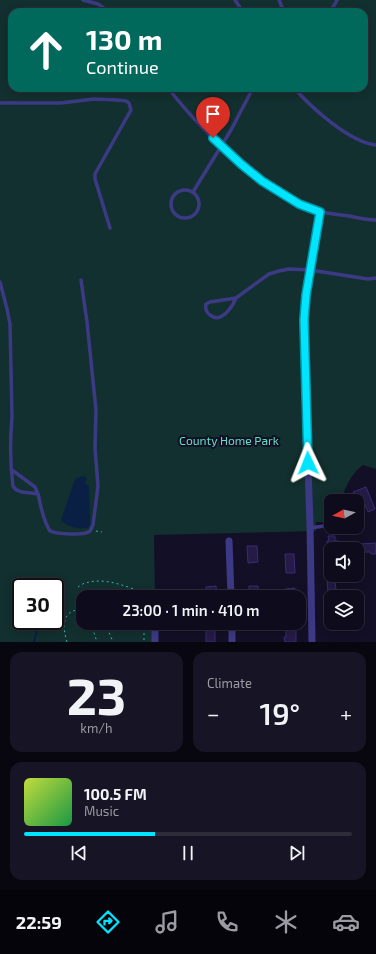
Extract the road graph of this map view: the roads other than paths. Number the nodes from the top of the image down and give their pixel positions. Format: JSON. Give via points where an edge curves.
{"nodes":[{"id":1,"x":83,"y":0,"type":"edge"},
{"id":2,"x":278,"y":0,"type":"edge"},
{"id":3,"x":99,"y":2,"type":"edge"},
{"id":4,"x":282,"y":7,"type":"edge"},
{"id":5,"x":171,"y":92,"type":"edge"},
{"id":6,"x":251,"y":92,"type":"edge"},
{"id":7,"x":298,"y":92,"type":"edge"},
{"id":8,"x":0,"y":103,"type":"edge"},
{"id":9,"x":376,"y":145,"type":"edge"},
{"id":10,"x":222,"y":147,"type":"junction"},
{"id":11,"x":193,"y":192,"type":"junction"},
{"id":12,"x":320,"y":212,"type":"junction"},
{"id":13,"x":376,"y":220,"type":"edge"},
{"id":14,"x":110,"y":228,"type":"dead end"},
{"id":15,"x":310,"y":270,"type":"junction"},
{"id":16,"x":376,"y":278,"type":"edge"},
{"id":17,"x":81,"y":280,"type":"dead end"},
{"id":18,"x":0,"y":282,"type":"edge"},
{"id":19,"x":236,"y":298,"type":"junction"},
{"id":20,"x":304,"y":343,"type":"joint"},
{"id":21,"x":12,"y":470,"type":"junction"},
{"id":22,"x":38,"y":494,"type":"junction"},
{"id":23,"x":324,"y":526,"type":"edge"},
{"id":24,"x":310,"y":528,"type":"junction"},
{"id":25,"x":229,"y":541,"type":"dead end"},
{"id":26,"x":231,"y":590,"type":"edge"},
{"id":27,"x":155,"y":630,"type":"edge"},
{"id":28,"x":232,"y":630,"type":"edge"},
{"id":29,"x":155,"y":642,"type":"edge"},
{"id":30,"x":232,"y":642,"type":"edge"},
{"id":31,"x":312,"y":642,"type":"edge"}],
"edges":[{"from":1,"to":3,"type":"lane"},
{"from":2,"to":4,"type":"lane"},
{"from":5,"to":10,"type":"lane"},
{"from":6,"to":10,"type":"lane"},
{"from":7,"to":9,"type":"lane","via":[[343,131],[359,140]]},
{"from":8,"to":14,"type":"lane","via":[[61,103],[94,99],[129,103],[131,110],[95,174]]},
{"from":10,"to":11,"type":"lane"},
{"from":10,"to":12,"type":"lane","via":[[262,181],[299,204]]},
{"from":11,"to":11,"type":"lane","via":[[200,204],[197,212],[188,218],[178,217],[171,206],[172,198],[183,190]]},
{"from":12,"to":13,"type":"lane"},
{"from":12,"to":15,"type":"lane"},
{"from":15,"to":16,"type":"lane"},
{"from":15,"to":19,"type":"lane","via":[[289,269],[269,274]]},
{"from":15,"to":20,"type":"lane","via":[[305,301]]},
{"from":17,"to":22,"type":"lane","via":[[96,410],[98,486],[91,530],[84,534],[50,531]]},
{"from":18,"to":21,"type":"lane","via":[[10,324]]},
{"from":19,"to":19,"type":"lane","via":[[221,317],[216,318],[206,312],[206,304],[210,302]]},
{"from":20,"to":24,"type":"street"},
{"from":21,"to":22,"type":"lane","via":[[35,487]]},
{"from":21,"to":22,"type":"lane","via":[[14,490]]},
{"from":23,"to":24,"type":"lane"},
{"from":24,"to":31,"type":"street"},
{"from":25,"to":26,"type":"street"},
{"from":27,"to":29,"type":"street"},
{"from":28,"to":30,"type":"street"}]}
